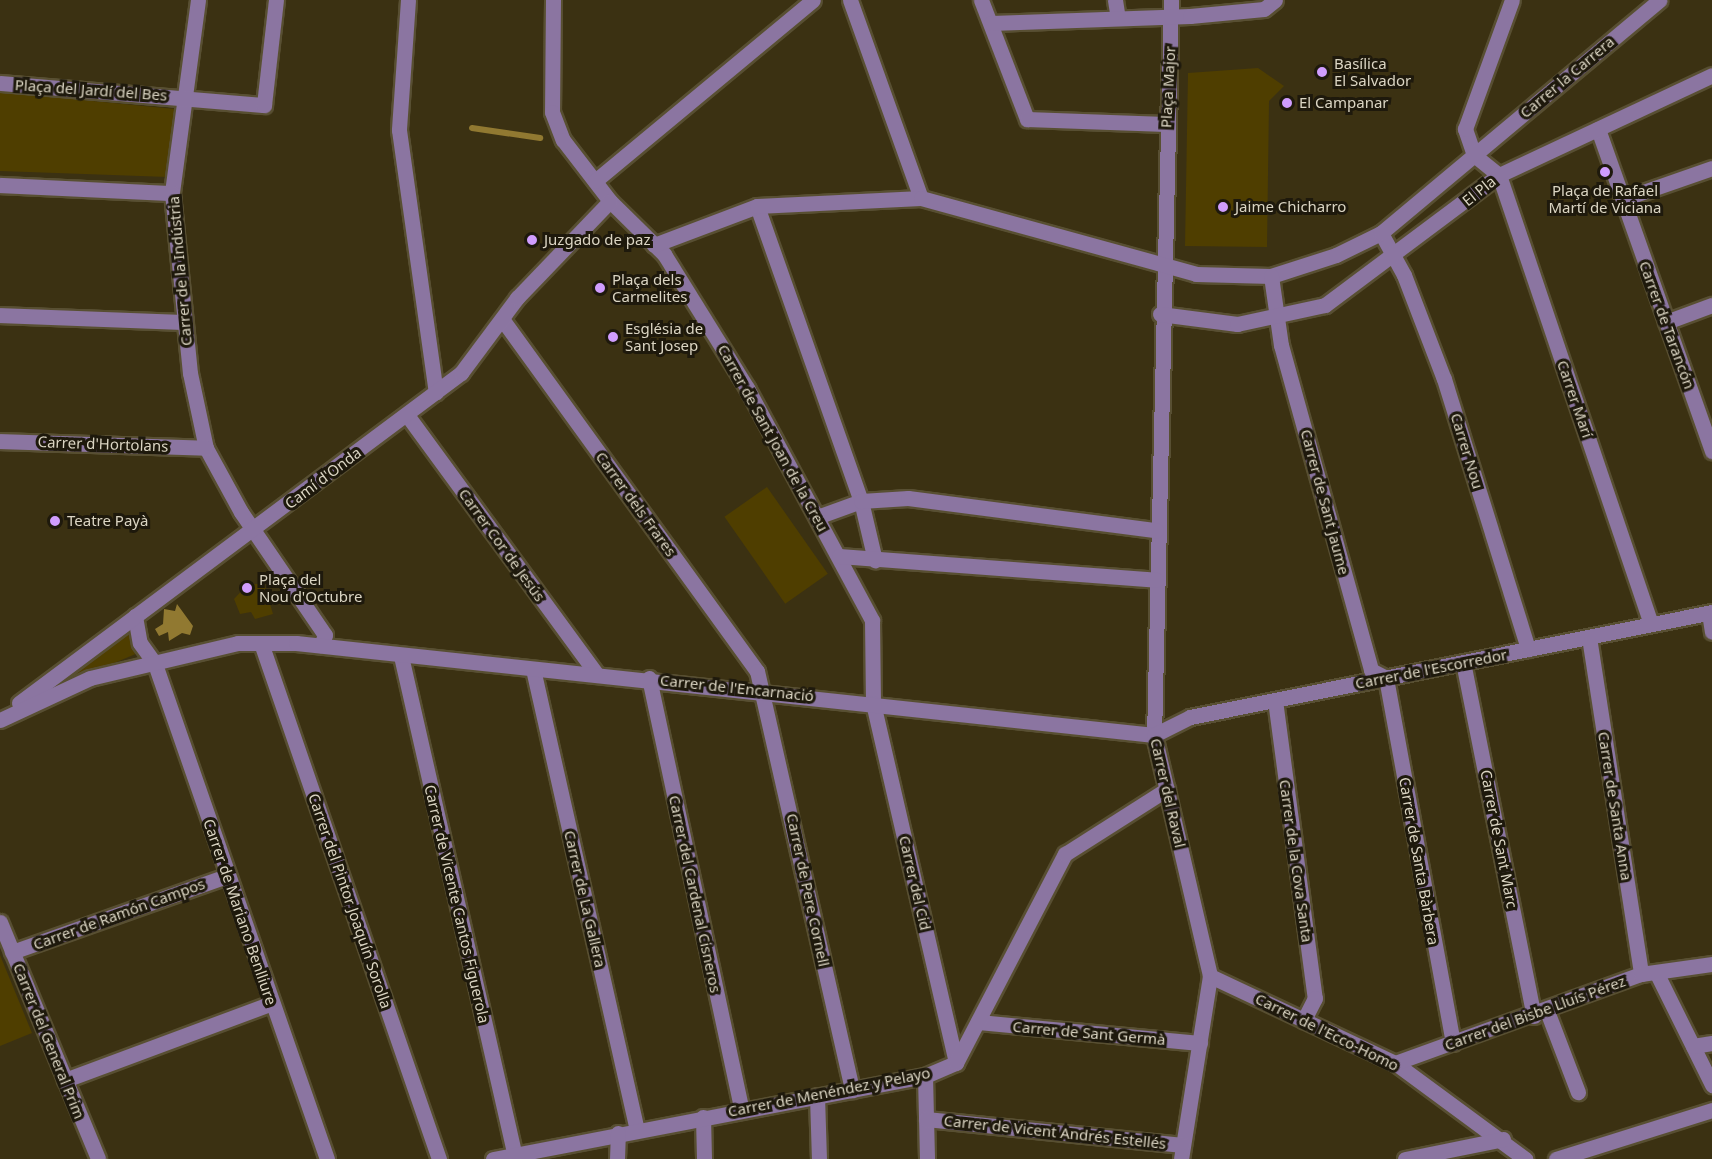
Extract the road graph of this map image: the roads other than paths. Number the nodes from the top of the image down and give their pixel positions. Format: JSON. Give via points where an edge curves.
{"nodes":[{"id":1,"x":198,"y":0,"type":"edge"},
{"id":2,"x":276,"y":0,"type":"edge"},
{"id":3,"x":408,"y":0,"type":"edge"},
{"id":4,"x":552,"y":0,"type":"edge"},
{"id":5,"x":813,"y":0,"type":"edge"},
{"id":6,"x":850,"y":0,"type":"edge"},
{"id":7,"x":981,"y":0,"type":"edge"},
{"id":8,"x":1115,"y":0,"type":"edge"},
{"id":9,"x":1275,"y":0,"type":"edge"},
{"id":10,"x":1512,"y":0,"type":"edge"},
{"id":11,"x":1660,"y":0,"type":"edge"},
{"id":12,"x":1171,"y":8,"type":"edge"},
{"id":13,"x":1118,"y":18,"type":"junction"},
{"id":14,"x":991,"y":23,"type":"junction"},
{"id":15,"x":1712,"y":75,"type":"edge"},
{"id":16,"x":0,"y":83,"type":"edge"},
{"id":17,"x":181,"y":96,"type":"junction"},
{"id":18,"x":1166,"y":124,"type":"junction"},
{"id":19,"x":1598,"y":129,"type":"junction"},
{"id":20,"x":1474,"y":155,"type":"junction"},
{"id":21,"x":1712,"y":168,"type":"edge"},
{"id":22,"x":1499,"y":175,"type":"junction"},
{"id":23,"x":595,"y":181,"type":"junction"},
{"id":24,"x":0,"y":185,"type":"edge"},
{"id":25,"x":172,"y":193,"type":"junction"},
{"id":26,"x":921,"y":198,"type":"junction"},
{"id":27,"x":1623,"y":200,"type":"junction"},
{"id":28,"x":610,"y":201,"type":"junction"},
{"id":29,"x":757,"y":206,"type":"junction"},
{"id":30,"x":1381,"y":233,"type":"junction"},
{"id":31,"x":654,"y":245,"type":"junction"},
{"id":32,"x":1396,"y":257,"type":"junction"},
{"id":33,"x":1162,"y":265,"type":"junction"},
{"id":34,"x":1271,"y":276,"type":"junction"},
{"id":35,"x":1712,"y":305,"type":"edge"},
{"id":36,"x":1160,"y":314,"type":"junction"},
{"id":37,"x":0,"y":315,"type":"edge"},
{"id":38,"x":1279,"y":317,"type":"junction"},
{"id":39,"x":502,"y":319,"type":"junction"},
{"id":40,"x":182,"y":322,"type":"junction"},
{"id":41,"x":1666,"y":322,"type":"junction"},
{"id":42,"x":436,"y":392,"type":"junction"},
{"id":43,"x":407,"y":415,"type":"junction"},
{"id":44,"x":0,"y":441,"type":"edge"},
{"id":45,"x":1710,"y":441,"type":"edge"},
{"id":46,"x":206,"y":448,"type":"junction"},
{"id":47,"x":861,"y":501,"type":"junction"},
{"id":48,"x":818,"y":517,"type":"junction"},
{"id":49,"x":254,"y":530,"type":"junction"},
{"id":50,"x":1156,"y":530,"type":"junction"},
{"id":51,"x":839,"y":556,"type":"junction"},
{"id":52,"x":875,"y":560,"type":"junction"},
{"id":53,"x":1156,"y":580,"type":"junction"},
{"id":54,"x":1710,"y":613,"type":"edge"},
{"id":55,"x":135,"y":616,"type":"junction"},
{"id":56,"x":1652,"y":623,"type":"junction"},
{"id":57,"x":1712,"y":632,"type":"edge"},
{"id":58,"x":1589,"y":637,"type":"junction"},
{"id":59,"x":261,"y":643,"type":"junction"},
{"id":60,"x":321,"y":645,"type":"junction"},
{"id":61,"x":1528,"y":649,"type":"junction"},
{"id":62,"x":401,"y":656,"type":"junction"},
{"id":63,"x":1463,"y":662,"type":"junction"},
{"id":64,"x":155,"y":664,"type":"junction"},
{"id":65,"x":533,"y":669,"type":"junction"},
{"id":66,"x":597,"y":675,"type":"junction"},
{"id":67,"x":648,"y":678,"type":"junction"},
{"id":68,"x":1386,"y":678,"type":"junction"},
{"id":69,"x":764,"y":691,"type":"junction"},
{"id":70,"x":1275,"y":700,"type":"junction"},
{"id":71,"x":873,"y":703,"type":"junction"},
{"id":72,"x":0,"y":719,"type":"edge"},
{"id":73,"x":1154,"y":735,"type":"junction"},
{"id":74,"x":1167,"y":789,"type":"junction"},
{"id":75,"x":227,"y":876,"type":"junction"},
{"id":76,"x":0,"y":922,"type":"edge"},
{"id":77,"x":12,"y":952,"type":"junction"},
{"id":78,"x":1712,"y":964,"type":"edge"},
{"id":79,"x":1641,"y":974,"type":"junction"},
{"id":80,"x":1210,"y":976,"type":"junction"},
{"id":81,"x":1658,"y":976,"type":"junction"},
{"id":82,"x":272,"y":1003,"type":"junction"},
{"id":83,"x":1541,"y":1013,"type":"junction"},
{"id":84,"x":1304,"y":1020,"type":"junction"},
{"id":85,"x":978,"y":1022,"type":"junction"},
{"id":86,"x":1200,"y":1043,"type":"junction"},
{"id":87,"x":1453,"y":1043,"type":"junction"},
{"id":88,"x":1712,"y":1043,"type":"edge"},
{"id":89,"x":1693,"y":1046,"type":"junction"},
{"id":90,"x":956,"y":1063,"type":"junction"},
{"id":91,"x":1395,"y":1063,"type":"junction"},
{"id":92,"x":925,"y":1076,"type":"junction"},
{"id":93,"x":65,"y":1080,"type":"junction"},
{"id":94,"x":1712,"y":1085,"type":"edge"},
{"id":95,"x":852,"y":1090,"type":"junction"},
{"id":96,"x":1578,"y":1092,"type":"dead end"},
{"id":97,"x":818,"y":1096,"type":"junction"},
{"id":98,"x":742,"y":1110,"type":"junction"},
{"id":99,"x":1712,"y":1110,"type":"edge"},
{"id":100,"x":703,"y":1117,"type":"junction"},
{"id":101,"x":926,"y":1119,"type":"junction"},
{"id":102,"x":637,"y":1129,"type":"junction"},
{"id":103,"x":618,"y":1133,"type":"junction"},
{"id":104,"x":1503,"y":1138,"type":"junction"},
{"id":105,"x":514,"y":1152,"type":"junction"},
{"id":106,"x":1182,"y":1152,"type":"edge"},
{"id":107,"x":98,"y":1159,"type":"edge"},
{"id":108,"x":327,"y":1159,"type":"edge"},
{"id":109,"x":439,"y":1159,"type":"edge"},
{"id":110,"x":493,"y":1159,"type":"edge"},
{"id":111,"x":617,"y":1159,"type":"edge"},
{"id":112,"x":704,"y":1159,"type":"edge"},
{"id":113,"x":819,"y":1159,"type":"edge"},
{"id":114,"x":927,"y":1159,"type":"edge"},
{"id":115,"x":1405,"y":1159,"type":"edge"},
{"id":116,"x":1525,"y":1159,"type":"edge"},
{"id":117,"x":1556,"y":1159,"type":"edge"}],
"edges":[{"from":1,"to":17,"type":"street","name":"Carrer de la Indústria"},
{"from":2,"to":17,"type":"street","name":"Plaça del Jardí del Bes","via":[[264,105]]},
{"from":3,"to":42,"type":"street","via":[[399,130]]},
{"from":4,"to":23,"type":"street","name":"Carrer de Sant Joan de la Creu","via":[[552,112],[563,140]]},
{"from":5,"to":23,"type":"street"},
{"from":6,"to":26,"type":"street"},
{"from":7,"to":14,"type":"street"},
{"from":8,"to":13,"type":"street"},
{"from":9,"to":12,"type":"street","via":[[1264,9]]},
{"from":10,"to":20,"type":"street","via":[[1465,129]]},
{"from":11,"to":20,"type":"street","name":"Carrer la Carrera"},
{"from":12,"to":13,"type":"street"},
{"from":12,"to":18,"type":"street","name":"Plaça Major"},
{"from":13,"to":14,"type":"street"},
{"from":14,"to":18,"type":"street","via":[[1027,119]]},
{"from":15,"to":19,"type":"street"},
{"from":16,"to":17,"type":"street","name":"Plaça del Jardí del Bes"},
{"from":17,"to":25,"type":"street","name":"Carrer de la Indústria"},
{"from":18,"to":33,"type":"street","name":"Plaça Major"},
{"from":19,"to":22,"type":"street"},
{"from":19,"to":27,"type":"street"},
{"from":20,"to":22,"type":"street","name":"El Pla"},
{"from":20,"to":30,"type":"street","name":"El Pla"},
{"from":21,"to":27,"type":"street"},
{"from":22,"to":32,"type":"street","name":"El Pla"},
{"from":22,"to":56,"type":"street","name":"Carrer Marí"},
{"from":23,"to":28,"type":"street","name":"Carrer de Sant Joan de la Creu"},
{"from":24,"to":25,"type":"street"},
{"from":25,"to":40,"type":"street","name":"Carrer de la Indústria"},
{"from":26,"to":29,"type":"street","name":"El Pla"},
{"from":26,"to":33,"type":"street","name":"El Pla"},
{"from":27,"to":41,"type":"street","name":"Carrer de Tarancón"},
{"from":28,"to":31,"type":"street","name":"Carrer de Sant Joan de la Creu"},
{"from":28,"to":39,"type":"street","name":"Camí d'Onda"},
{"from":29,"to":31,"type":"street","name":"El Pla"},
{"from":29,"to":47,"type":"street"},
{"from":30,"to":32,"type":"street"},
{"from":30,"to":34,"type":"street","name":"El Pla","via":[[1336,255]]},
{"from":31,"to":48,"type":"street","name":"Carrer de Sant Joan de la Creu","via":[[732,362]]},
{"from":32,"to":38,"type":"street","name":"El Pla","via":[[1325,305]]},
{"from":32,"to":61,"type":"street","name":"Carrer Nou","via":[[1444,379]]},
{"from":33,"to":34,"type":"street","name":"El Pla","via":[[1196,274]]},
{"from":33,"to":36,"type":"street"},
{"from":34,"to":38,"type":"street"},
{"from":35,"to":41,"type":"street"},
{"from":36,"to":38,"type":"street","name":"El Pla","via":[[1237,324]]},
{"from":36,"to":50,"type":"street","name":"Carrer del Raval"},
{"from":37,"to":40,"type":"street"},
{"from":38,"to":68,"type":"street","name":"Carrer de Sant Jaume","via":[[1281,345],[1371,670]]},
{"from":39,"to":42,"type":"street","name":"Camí d'Onda","via":[[486,347]]},
{"from":39,"to":69,"type":"street","name":"Carrer dels Frares","via":[[757,671]]},
{"from":40,"to":46,"type":"street","name":"Carrer de la Indústria"},
{"from":41,"to":45,"type":"street","name":"Carrer de Tarancón"},
{"from":42,"to":43,"type":"street","name":"Camí d'Onda"},
{"from":43,"to":49,"type":"street","name":"Camí d'Onda"},
{"from":43,"to":66,"type":"street","name":"Carrer Cor de Jesús"},
{"from":44,"to":46,"type":"street","name":"Carrer d'Hortolans"},
{"from":46,"to":49,"type":"street","name":"Carrer de la Indústria"},
{"from":47,"to":48,"type":"street"},
{"from":47,"to":50,"type":"street","via":[[908,498]]},
{"from":47,"to":52,"type":"street"},
{"from":48,"to":51,"type":"street","name":"Carrer de Sant Joan de la Creu"},
{"from":49,"to":55,"type":"street","name":"Camí d'Onda"},
{"from":49,"to":60,"type":"street","via":[[325,635]]},
{"from":50,"to":53,"type":"street","name":"Carrer del Raval"},
{"from":51,"to":52,"type":"street"},
{"from":51,"to":71,"type":"street","name":"Carrer de Sant Joan de la Creu","via":[[872,620]]},
{"from":52,"to":53,"type":"street"},
{"from":53,"to":73,"type":"street","name":"Carrer del Raval"},
{"from":54,"to":56,"type":"street","name":"Carrer de l'Escorredor"},
{"from":54,"to":57,"type":"street"},
{"from":55,"to":64,"type":"street","via":[[140,643]]},
{"from":55,"to":72,"type":"street","name":"Camí d'Onda"},
{"from":56,"to":58,"type":"street","name":"Carrer de l'Escorredor"},
{"from":58,"to":61,"type":"street","name":"Carrer de l'Escorredor"},
{"from":58,"to":79,"type":"street","name":"Carrer de Santa Anna"},
{"from":59,"to":60,"type":"street"},
{"from":59,"to":64,"type":"street","via":[[214,648]]},
{"from":59,"to":109,"type":"street","name":"Carrer del Pintor Joaquín Sorolla"},
{"from":60,"to":62,"type":"street","name":"Carrer de l'Encarnació"},
{"from":61,"to":63,"type":"street","name":"Carrer de l'Escorredor"},
{"from":62,"to":65,"type":"street","name":"Carrer de l'Encarnació"},
{"from":62,"to":105,"type":"street","name":"Carrer de Vicente Cantos Figuerola"},
{"from":63,"to":68,"type":"street","name":"Carrer de l'Escorredor"},
{"from":63,"to":83,"type":"street","name":"Carrer de Sant Marc"},
{"from":64,"to":72,"type":"street","name":"Camí d'Onda","via":[[90,678]]},
{"from":64,"to":75,"type":"street","name":"Carrer de Mariano Benlliure"},
{"from":65,"to":66,"type":"street","name":"Carrer de l'Encarnació"},
{"from":65,"to":102,"type":"street","name":"Carrer de La Gallera"},
{"from":66,"to":67,"type":"street","name":"Carrer de l'Encarnació"},
{"from":67,"to":69,"type":"street","name":"Carrer de l'Encarnació"},
{"from":67,"to":98,"type":"street","name":"Carrer del Cardenal Cisneros"},
{"from":68,"to":70,"type":"street","name":"Carrer de l'Escorredor"},
{"from":68,"to":87,"type":"street","name":"Carrer de Santa Bàrbera"},
{"from":69,"to":71,"type":"street","name":"Carrer de l'Encarnació"},
{"from":69,"to":95,"type":"street","name":"Carrer de Pere Cornell"},
{"from":70,"to":73,"type":"street","name":"Carrer de l'Escorredor","via":[[1190,717]]},
{"from":70,"to":84,"type":"street","name":"Carrer de la Cova Santa","via":[[1315,998]]},
{"from":71,"to":73,"type":"street","name":"Carrer de l'Encarnació"},
{"from":71,"to":90,"type":"street","name":"Carrer del Cid"},
{"from":73,"to":74,"type":"street","name":"Carrer del Raval"},
{"from":74,"to":80,"type":"street","name":"Carrer del Raval"},
{"from":74,"to":85,"type":"street","via":[[1065,855]]},
{"from":75,"to":77,"type":"street","name":"Carrer de Ramón Campos"},
{"from":75,"to":82,"type":"street","name":"Carrer de Mariano Benlliure"},
{"from":76,"to":77,"type":"street","name":"Carrer del General Prim"},
{"from":77,"to":93,"type":"street","name":"Carrer del General Prim"},
{"from":78,"to":81,"type":"street","name":"Carrer del Bisbe Lluís Pérez"},
{"from":79,"to":81,"type":"street","name":"Carrer del Bisbe Lluís Pérez"},
{"from":79,"to":83,"type":"street","name":"Carrer del Bisbe Lluís Pérez"},
{"from":80,"to":84,"type":"street","name":"Carrer de l'Ecco-Homo"},
{"from":80,"to":86,"type":"street","name":"Carrer del Raval"},
{"from":81,"to":89,"type":"street"},
{"from":82,"to":93,"type":"street"},
{"from":82,"to":108,"type":"street","name":"Carrer de Mariano Benlliure"},
{"from":83,"to":87,"type":"street","name":"Carrer del Bisbe Lluís Pérez"},
{"from":83,"to":96,"type":"street","name":"Carrer de Sant Marc"},
{"from":84,"to":91,"type":"street","name":"Carrer de l'Ecco-Homo"},
{"from":85,"to":86,"type":"street","name":"Carrer de Sant Germà"},
{"from":85,"to":90,"type":"street"},
{"from":86,"to":106,"type":"street","name":"Carrer del Raval"},
{"from":87,"to":91,"type":"street","name":"Carrer del Bisbe Lluís Pérez"},
{"from":88,"to":89,"type":"street"},
{"from":89,"to":94,"type":"street"},
{"from":90,"to":92,"type":"street","name":"Carrer de Menéndez y Pelayo"},
{"from":91,"to":104,"type":"street","name":"Carrer de l'Ecco-Homo"},
{"from":92,"to":95,"type":"street","name":"Carrer de Menéndez y Pelayo"},
{"from":92,"to":101,"type":"street"},
{"from":93,"to":107,"type":"street","name":"Carrer del General Prim"},
{"from":95,"to":97,"type":"street","name":"Carrer de Menéndez y Pelayo"},
{"from":97,"to":98,"type":"street","name":"Carrer de Menéndez y Pelayo"},
{"from":97,"to":113,"type":"street"},
{"from":98,"to":100,"type":"street","name":"Carrer de Menéndez y Pelayo"},
{"from":99,"to":117,"type":"street"},
{"from":100,"to":102,"type":"street","name":"Carrer de Menéndez y Pelayo"},
{"from":100,"to":112,"type":"street"},
{"from":101,"to":106,"type":"street","name":"Carrer de Vicent Andrés Estellés"},
{"from":101,"to":114,"type":"street"},
{"from":102,"to":103,"type":"street","name":"Carrer de Menéndez y Pelayo"},
{"from":103,"to":105,"type":"street","name":"Carrer de Menéndez y Pelayo"},
{"from":103,"to":111,"type":"street"},
{"from":104,"to":115,"type":"street"},
{"from":104,"to":116,"type":"street","name":"Carrer de l'Ecco-Homo"},
{"from":105,"to":110,"type":"street","name":"Carrer de Menéndez y Pelayo"}]}
